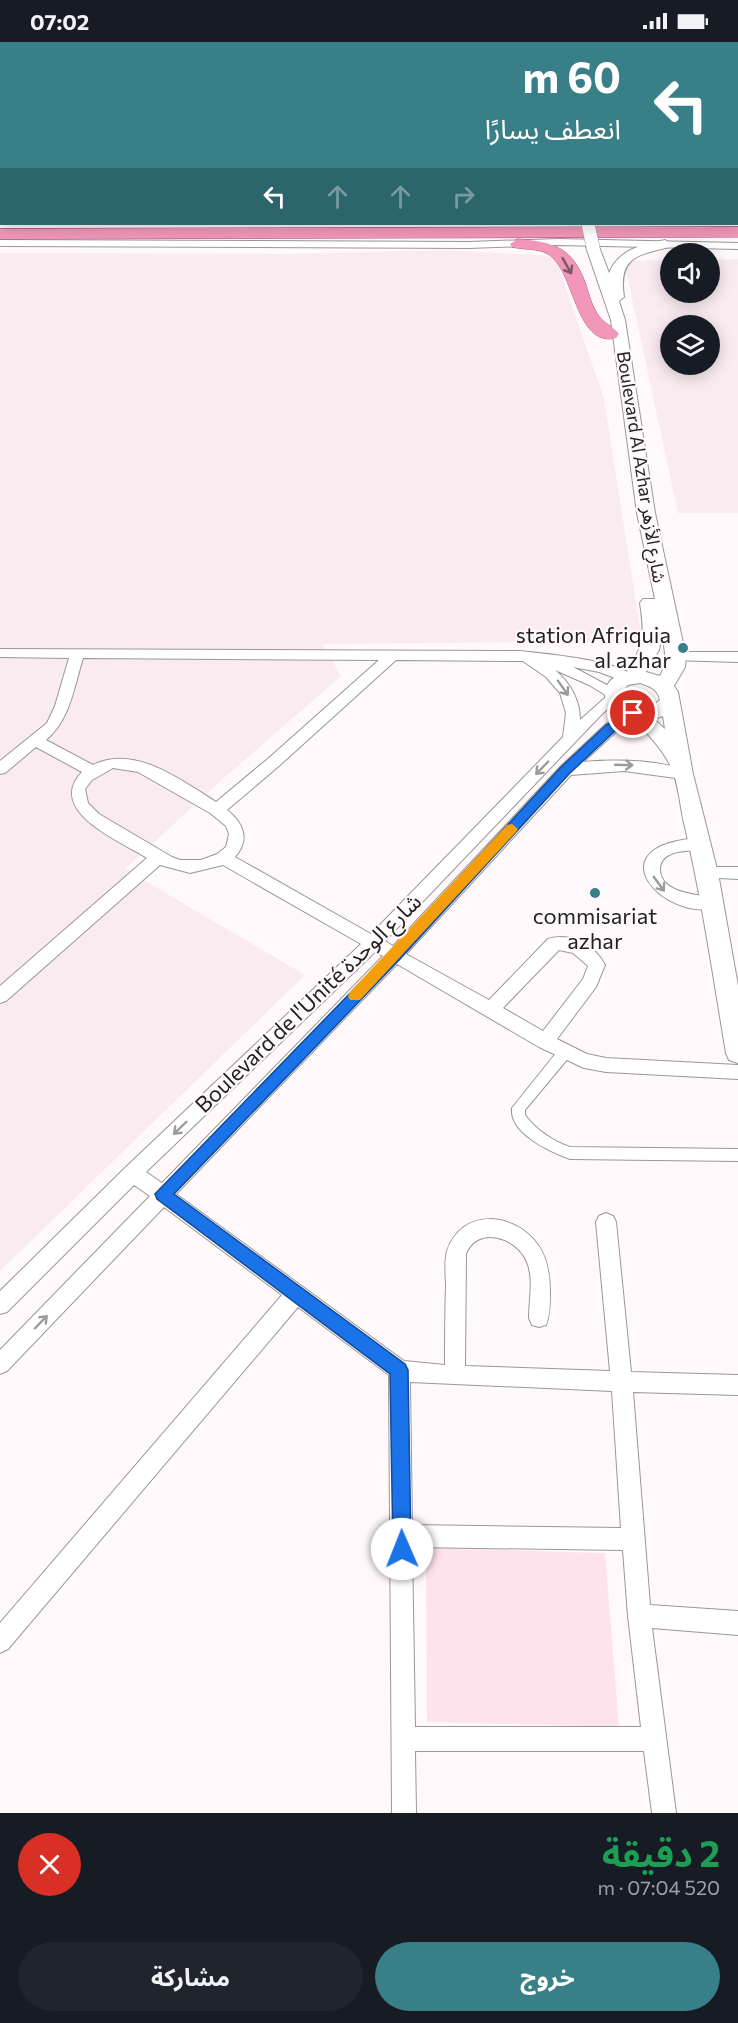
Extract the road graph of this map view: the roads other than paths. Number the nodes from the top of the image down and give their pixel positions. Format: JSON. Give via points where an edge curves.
{"nodes":[{"id":1,"x":118,"y":225,"type":"edge"},
{"id":2,"x":576,"y":225,"type":"edge"},
{"id":3,"x":588,"y":225,"type":"edge"},
{"id":4,"x":0,"y":226,"type":"edge"},
{"id":5,"x":738,"y":232,"type":"edge"},
{"id":6,"x":224,"y":233,"type":"junction"},
{"id":7,"x":0,"y":234,"type":"edge"},
{"id":8,"x":0,"y":243,"type":"edge"},
{"id":9,"x":518,"y":244,"type":"junction"},
{"id":10,"x":660,"y":244,"type":"edge"},
{"id":11,"x":660,"y":246,"type":"edge"},
{"id":12,"x":720,"y":246,"type":"edge"},
{"id":13,"x":738,"y":246,"type":"edge"},
{"id":14,"x":587,"y":247,"type":"junction"},
{"id":15,"x":610,"y":334,"type":"junction"},
{"id":16,"x":621,"y":349,"type":"junction"},
{"id":17,"x":0,"y":653,"type":"edge"},
{"id":18,"x":77,"y":654,"type":"junction"},
{"id":19,"x":393,"y":655,"type":"junction"},
{"id":20,"x":524,"y":657,"type":"junction"},
{"id":21,"x":676,"y":657,"type":"junction"},
{"id":22,"x":738,"y":657,"type":"edge"},
{"id":23,"x":631,"y":678,"type":"junction"},
{"id":24,"x":666,"y":695,"type":"junction"},
{"id":25,"x":613,"y":696,"type":"junction"},
{"id":26,"x":634,"y":713,"type":"junction"},
{"id":27,"x":570,"y":739,"type":"junction"},
{"id":28,"x":36,"y":741,"type":"junction"},
{"id":29,"x":0,"y":769,"type":"edge"},
{"id":30,"x":682,"y":769,"type":"junction"},
{"id":31,"x":566,"y":770,"type":"junction"},
{"id":32,"x":92,"y":771,"type":"junction"},
{"id":33,"x":216,"y":810,"type":"junction"},
{"id":34,"x":700,"y":844,"type":"junction"},
{"id":35,"x":159,"y":857,"type":"junction"},
{"id":36,"x":224,"y":858,"type":"junction"},
{"id":37,"x":706,"y":873,"type":"junction"},
{"id":38,"x":738,"y":873,"type":"edge"},
{"id":39,"x":712,"y":903,"type":"junction"},
{"id":40,"x":374,"y":943,"type":"junction"},
{"id":41,"x":395,"y":956,"type":"junction"},
{"id":42,"x":0,"y":996,"type":"edge"},
{"id":43,"x":489,"y":1011,"type":"junction"},
{"id":44,"x":545,"y":1042,"type":"junction"},
{"id":45,"x":565,"y":1052,"type":"junction"},
{"id":46,"x":738,"y":1053,"type":"edge"},
{"id":47,"x":738,"y":1072,"type":"edge"},
{"id":48,"x":738,"y":1155,"type":"edge"},
{"id":49,"x":133,"y":1173,"type":"junction"},
{"id":50,"x":163,"y":1194,"type":"junction"},
{"id":51,"x":606,"y":1222,"type":"dead end"},
{"id":52,"x":297,"y":1293,"type":"junction"},
{"id":53,"x":0,"y":1305,"type":"edge"},
{"id":54,"x":539,"y":1318,"type":"dead end"},
{"id":55,"x":0,"y":1364,"type":"edge"},
{"id":56,"x":399,"y":1370,"type":"junction"},
{"id":57,"x":455,"y":1376,"type":"junction"},
{"id":58,"x":622,"y":1383,"type":"junction"},
{"id":59,"x":738,"y":1385,"type":"edge"},
{"id":60,"x":402,"y":1536,"type":"junction"},
{"id":61,"x":633,"y":1539,"type":"junction"},
{"id":62,"x":639,"y":1616,"type":"junction"},
{"id":63,"x":738,"y":1623,"type":"edge"},
{"id":64,"x":0,"y":1641,"type":"edge"},
{"id":65,"x":405,"y":1739,"type":"junction"},
{"id":66,"x":655,"y":1740,"type":"junction"},
{"id":67,"x":404,"y":1813,"type":"edge"},
{"id":68,"x":664,"y":1813,"type":"edge"}],
"edges":[{"from":1,"to":4,"type":"highway"},
{"from":2,"to":14,"type":"main road"},
{"from":3,"to":14,"type":"main road","bridge":true},
{"from":5,"to":6,"type":"highway"},
{"from":6,"to":7,"type":"highway"},
{"from":6,"to":9,"type":"highway"},
{"from":8,"to":9,"type":"street"},
{"from":9,"to":10,"type":"street"},
{"from":9,"to":15,"type":"highway","one_way":true,"via":[[552,250],[564,259],[590,318]]},
{"from":11,"to":16,"type":"main road","via":[[631,255],[614,274],[624,329]]},
{"from":12,"to":13,"type":"street"},
{"from":14,"to":15,"type":"main road","name":"Boulevard Al Azhar شارع الأزهر"},
{"from":14,"to":16,"type":"main road","name":"Boulevard Al Azhar شارع الأزهر","via":[[618,320]]},
{"from":15,"to":23,"type":"main road","name":"Boulevard Al Azhar شارع الأزهر","via":[[654,632],[648,656]]},
{"from":16,"to":21,"type":"main road","name":"Boulevard Al Azhar شارع الأزهر","via":[[646,513]]},
{"from":17,"to":18,"type":"street"},
{"from":18,"to":19,"type":"street"},
{"from":18,"to":28,"type":"street","via":[[58,717]]},
{"from":19,"to":20,"type":"street"},
{"from":19,"to":33,"type":"street"},
{"from":20,"to":23,"type":"street","via":[[594,665]]},
{"from":20,"to":25,"type":"street","via":[[573,672]]},
{"from":20,"to":27,"type":"street","one_way":true,"via":[[555,677],[567,692],[573,707]]},
{"from":21,"to":22,"type":"street"},
{"from":21,"to":24,"type":"main road"},
{"from":23,"to":24,"type":"main road","via":[[649,678]]},
{"from":23,"to":25,"type":"main road","via":[[616,684]]},
{"from":24,"to":26,"type":"main road","via":[[659,711]]},
{"from":24,"to":30,"type":"main road"},
{"from":25,"to":26,"type":"main road","via":[[624,709]]},
{"from":25,"to":27,"type":"street","name":"Boulevard de l'Unité شارع الوحدة"},
{"from":26,"to":30,"type":"main road","via":[[661,737]]},
{"from":26,"to":31,"type":"street","name":"Boulevard de l'Unité شارع الوحدة","via":[[611,728]]},
{"from":27,"to":40,"type":"street","name":"Boulevard de l'Unité شارع الوحدة","one_way":true},
{"from":28,"to":29,"type":"street"},
{"from":28,"to":32,"type":"street"},
{"from":31,"to":30,"type":"street","one_way":true,"via":[[600,765]]},
{"from":30,"to":34,"type":"main road"},
{"from":31,"to":41,"type":"street","name":"Boulevard de l'Unité شارع الوحدة"},
{"from":32,"to":33,"type":"street","via":[[112,764],[132,764]]},
{"from":32,"to":35,"type":"street","via":[[79,786],[78,796],[87,812]]},
{"from":33,"to":36,"type":"street","via":[[236,830],[235,844]]},
{"from":34,"to":37,"type":"main road"},
{"from":34,"to":39,"type":"street","one_way":true,"via":[[664,848],[656,855],[652,873],[663,892],[687,902]]},
{"from":35,"to":36,"type":"street","via":[[195,868]]},
{"from":35,"to":42,"type":"street"},
{"from":36,"to":40,"type":"street"},
{"from":37,"to":38,"type":"street"},
{"from":37,"to":39,"type":"main road"},
{"from":39,"to":46,"type":"main road"},
{"from":40,"to":41,"type":"street"},
{"from":40,"to":49,"type":"street","name":"Boulevard de l'Unité شارع الوحدة","one_way":true},
{"from":41,"to":43,"type":"street"},
{"from":41,"to":50,"type":"street","name":"Boulevard de l'Unité شارع الوحدة"},
{"from":43,"to":44,"type":"street"},
{"from":43,"to":44,"type":"street","via":[[554,944],[561,942],[580,949],[597,965],[590,982]]},
{"from":44,"to":45,"type":"street"},
{"from":45,"to":47,"type":"street","via":[[600,1065]]},
{"from":45,"to":48,"type":"street","via":[[519,1108],[518,1116],[555,1148],[581,1155]]},
{"from":49,"to":50,"type":"street"},
{"from":49,"to":53,"type":"street","name":"Boulevard de l'Unité شارع الوحدة"},
{"from":50,"to":52,"type":"street"},
{"from":55,"to":50,"type":"street","name":"Boulevard de l'Unité شارع الوحدة","one_way":true},
{"from":51,"to":58,"type":"street"},
{"from":52,"to":56,"type":"street"},
{"from":52,"to":64,"type":"street"},
{"from":54,"to":57,"type":"street","via":[[537,1262],[523,1240],[493,1228],[473,1231],[456,1254]]},
{"from":56,"to":57,"type":"street"},
{"from":56,"to":60,"type":"street"},
{"from":57,"to":58,"type":"street"},
{"from":58,"to":59,"type":"street"},
{"from":58,"to":61,"type":"street"},
{"from":60,"to":61,"type":"street"},
{"from":60,"to":65,"type":"street"},
{"from":61,"to":62,"type":"street"},
{"from":62,"to":63,"type":"street"},
{"from":62,"to":66,"type":"street"},
{"from":65,"to":66,"type":"street"},
{"from":65,"to":67,"type":"street"},
{"from":66,"to":68,"type":"street"}]}
